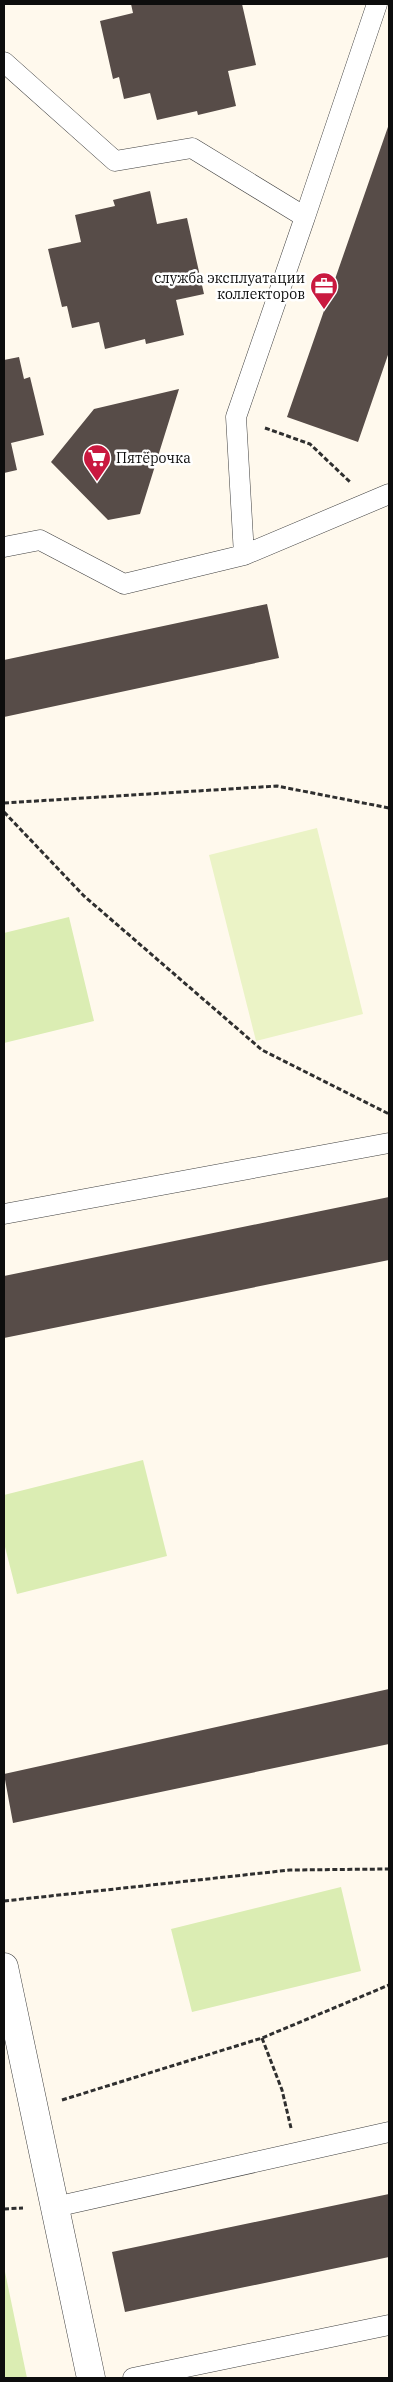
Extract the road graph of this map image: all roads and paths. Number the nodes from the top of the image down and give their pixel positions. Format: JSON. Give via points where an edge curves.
{"nodes":[{"id":1,"x":377,"y":4,"type":"edge"},
{"id":2,"x":4,"y":62,"type":"edge"},
{"id":3,"x":305,"y":217,"type":"junction"},
{"id":4,"x":236,"y":417,"type":"junction"},
{"id":5,"x":380,"y":498,"type":"edge"},
{"id":6,"x":4,"y":547,"type":"edge"},
{"id":7,"x":244,"y":555,"type":"junction"},
{"id":8,"x":4,"y":803,"type":"edge"},
{"id":9,"x":389,"y":808,"type":"edge"},
{"id":10,"x":4,"y":812,"type":"edge"},
{"id":11,"x":389,"y":1114,"type":"edge"},
{"id":12,"x":389,"y":1143,"type":"edge"},
{"id":13,"x":4,"y":1214,"type":"edge"},
{"id":14,"x":389,"y":1869,"type":"edge"},
{"id":15,"x":4,"y":1901,"type":"edge"},
{"id":16,"x":4,"y":1967,"type":"edge"},
{"id":17,"x":389,"y":1985,"type":"edge"},
{"id":18,"x":262,"y":2038,"type":"junction"},
{"id":19,"x":33,"y":2108,"type":"junction"},
{"id":20,"x":389,"y":2132,"type":"edge"},
{"id":21,"x":297,"y":2153,"type":"junction"},
{"id":22,"x":55,"y":2207,"type":"junction"},
{"id":23,"x":389,"y":2325,"type":"edge"},
{"id":24,"x":91,"y":2378,"type":"edge"},
{"id":25,"x":133,"y":2378,"type":"edge"}],
"edges":[{"from":1,"to":3,"type":"lane"},
{"from":2,"to":3,"type":"lane","via":[[115,161],[192,148]]},
{"from":3,"to":4,"type":"lane"},
{"from":4,"to":5,"type":"path","via":[[310,444]]},
{"from":4,"to":7,"type":"lane"},
{"from":5,"to":7,"type":"lane"},
{"from":6,"to":7,"type":"lane","via":[[40,540],[124,584]]},
{"from":8,"to":9,"type":"path","via":[[277,786]]},
{"from":10,"to":11,"type":"path","via":[[84,896],[262,1050]]},
{"from":12,"to":13,"type":"lane"},
{"from":14,"to":15,"type":"path","via":[[290,1870]]},
{"from":16,"to":19,"type":"street"},
{"from":17,"to":18,"type":"path"},
{"from":18,"to":19,"type":"path"},
{"from":18,"to":21,"type":"path","via":[[282,2090]]},
{"from":19,"to":22,"type":"street"},
{"from":20,"to":21,"type":"lane"},
{"from":21,"to":22,"type":"lane"},
{"from":22,"to":24,"type":"street"},
{"from":23,"to":25,"type":"lane"}]}
